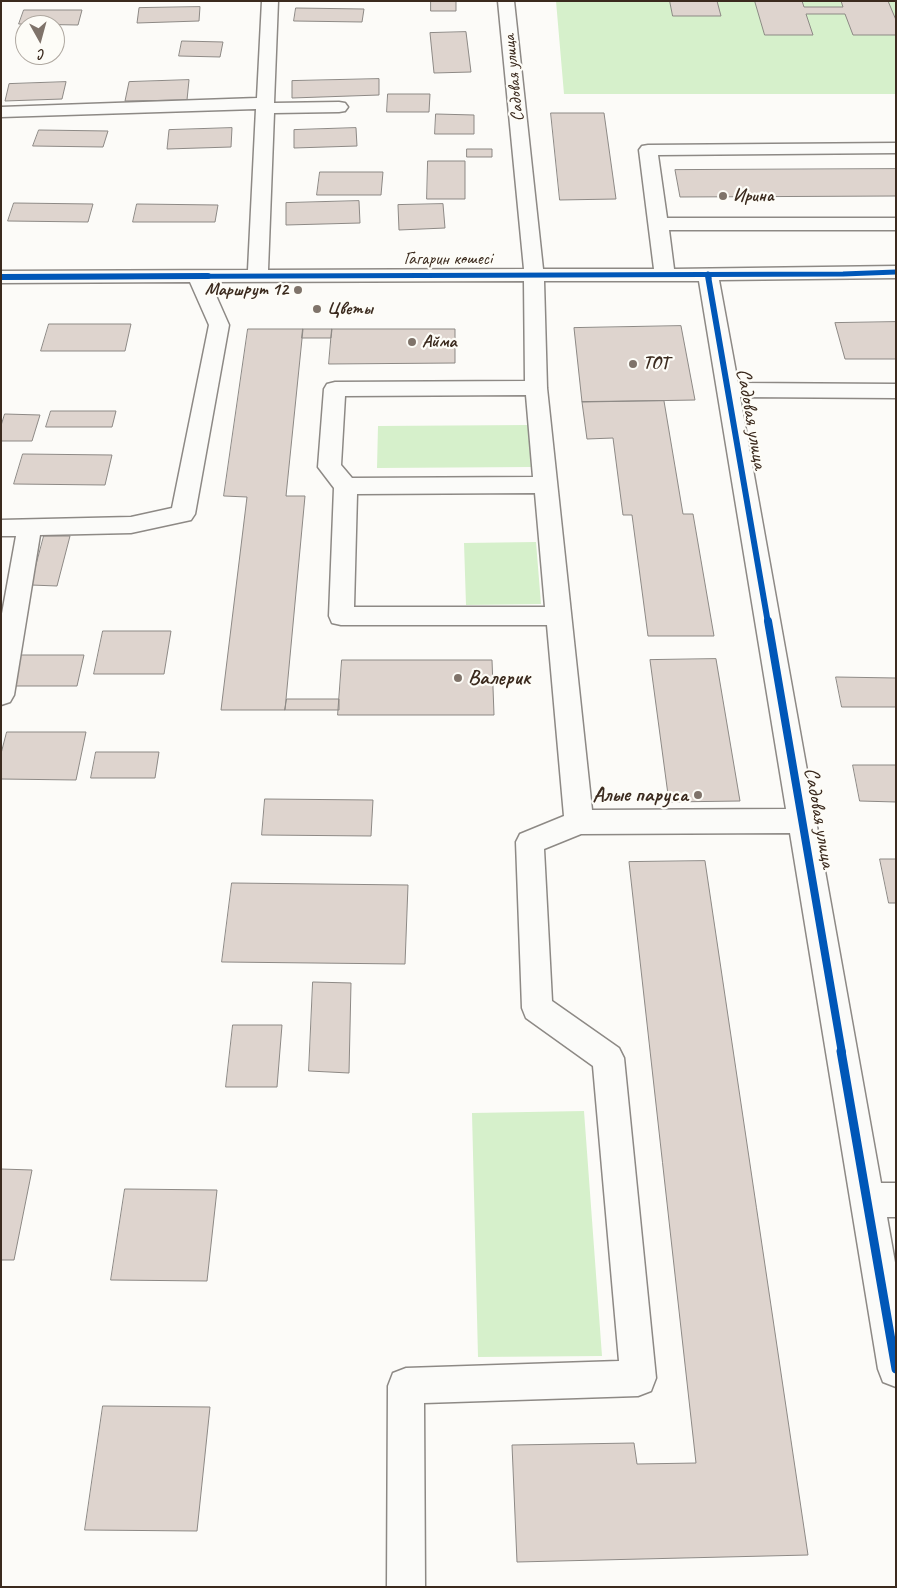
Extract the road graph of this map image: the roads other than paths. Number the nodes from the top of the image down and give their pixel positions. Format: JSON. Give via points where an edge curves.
{"nodes":[{"id":1,"x":270,"y":1,"type":"edge"},
{"id":2,"x":506,"y":1,"type":"edge"},
{"id":3,"x":265,"y":105,"type":"junction"},
{"id":4,"x":339,"y":108,"type":"dead end"},
{"id":5,"x":1,"y":112,"type":"edge"},
{"id":6,"x":896,"y":148,"type":"edge"},
{"id":7,"x":658,"y":224,"type":"junction"},
{"id":8,"x":896,"y":224,"type":"edge"},
{"id":9,"x":896,"y":272,"type":"edge"},
{"id":10,"x":534,"y":274,"type":"junction"},
{"id":11,"x":665,"y":274,"type":"junction"},
{"id":12,"x":708,"y":274,"type":"junction"},
{"id":13,"x":258,"y":275,"type":"junction"},
{"id":14,"x":197,"y":276,"type":"junction"},
{"id":15,"x":1,"y":277,"type":"edge"},
{"id":16,"x":536,"y":388,"type":"junction"},
{"id":17,"x":728,"y":390,"type":"junction"},
{"id":18,"x":896,"y":390,"type":"edge"},
{"id":19,"x":546,"y":485,"type":"junction"},
{"id":20,"x":346,"y":486,"type":"junction"},
{"id":21,"x":1,"y":528,"type":"edge"},
{"id":22,"x":29,"y":528,"type":"junction"},
{"id":23,"x":559,"y":616,"type":"junction"},
{"id":24,"x":1,"y":694,"type":"edge"},
{"id":25,"x":802,"y":821,"type":"junction"},
{"id":26,"x":579,"y":822,"type":"junction"},
{"id":27,"x":881,"y":1200,"type":"edge"},
{"id":28,"x":896,"y":1369,"type":"edge"},
{"id":29,"x":406,"y":1587,"type":"edge"}],
"edges":[{"from":1,"to":3,"type":"street"},
{"from":2,"to":10,"type":"street","name":"Садовая улица"},
{"from":3,"to":4,"type":"street"},
{"from":3,"to":5,"type":"street"},
{"from":3,"to":13,"type":"street"},
{"from":6,"to":7,"type":"street","via":[[648,150]]},
{"from":7,"to":8,"type":"street"},
{"from":7,"to":11,"type":"street"},
{"from":9,"to":12,"type":"street","name":"Гагарин көшесі"},
{"from":10,"to":11,"type":"street","name":"Гагарин көшесі"},
{"from":10,"to":13,"type":"street","name":"Гагарин көшесі"},
{"from":10,"to":16,"type":"street","name":"Садовая улица"},
{"from":11,"to":12,"type":"street","name":"Гагарин көшесі"},
{"from":12,"to":17,"type":"street","name":"Садовая улица"},
{"from":13,"to":14,"type":"street","name":"Гагарин көшесі"},
{"from":14,"to":15,"type":"street","name":"Гагарин көшесі"},
{"from":14,"to":22,"type":"street","via":[[219,325],[183,514],[131,525]]},
{"from":16,"to":19,"type":"street","name":"Садовая улица"},
{"from":16,"to":20,"type":"street","via":[[335,389],[329,467]]},
{"from":17,"to":18,"type":"street"},
{"from":17,"to":25,"type":"street","name":"Садовая улица"},
{"from":19,"to":20,"type":"street"},
{"from":19,"to":23,"type":"street","name":"Садовая улица"},
{"from":20,"to":23,"type":"street","via":[[341,616]]},
{"from":21,"to":22,"type":"street"},
{"from":22,"to":24,"type":"street"},
{"from":23,"to":26,"type":"street","name":"Садовая улица"},
{"from":25,"to":26,"type":"street"},
{"from":25,"to":27,"type":"street","name":"Садовая улица"},
{"from":26,"to":29,"type":"street","via":[[530,842],[537,1008],[608,1058],[638,1378],[406,1386]]},
{"from":27,"to":28,"type":"street","name":"Садовая улица"}]}
